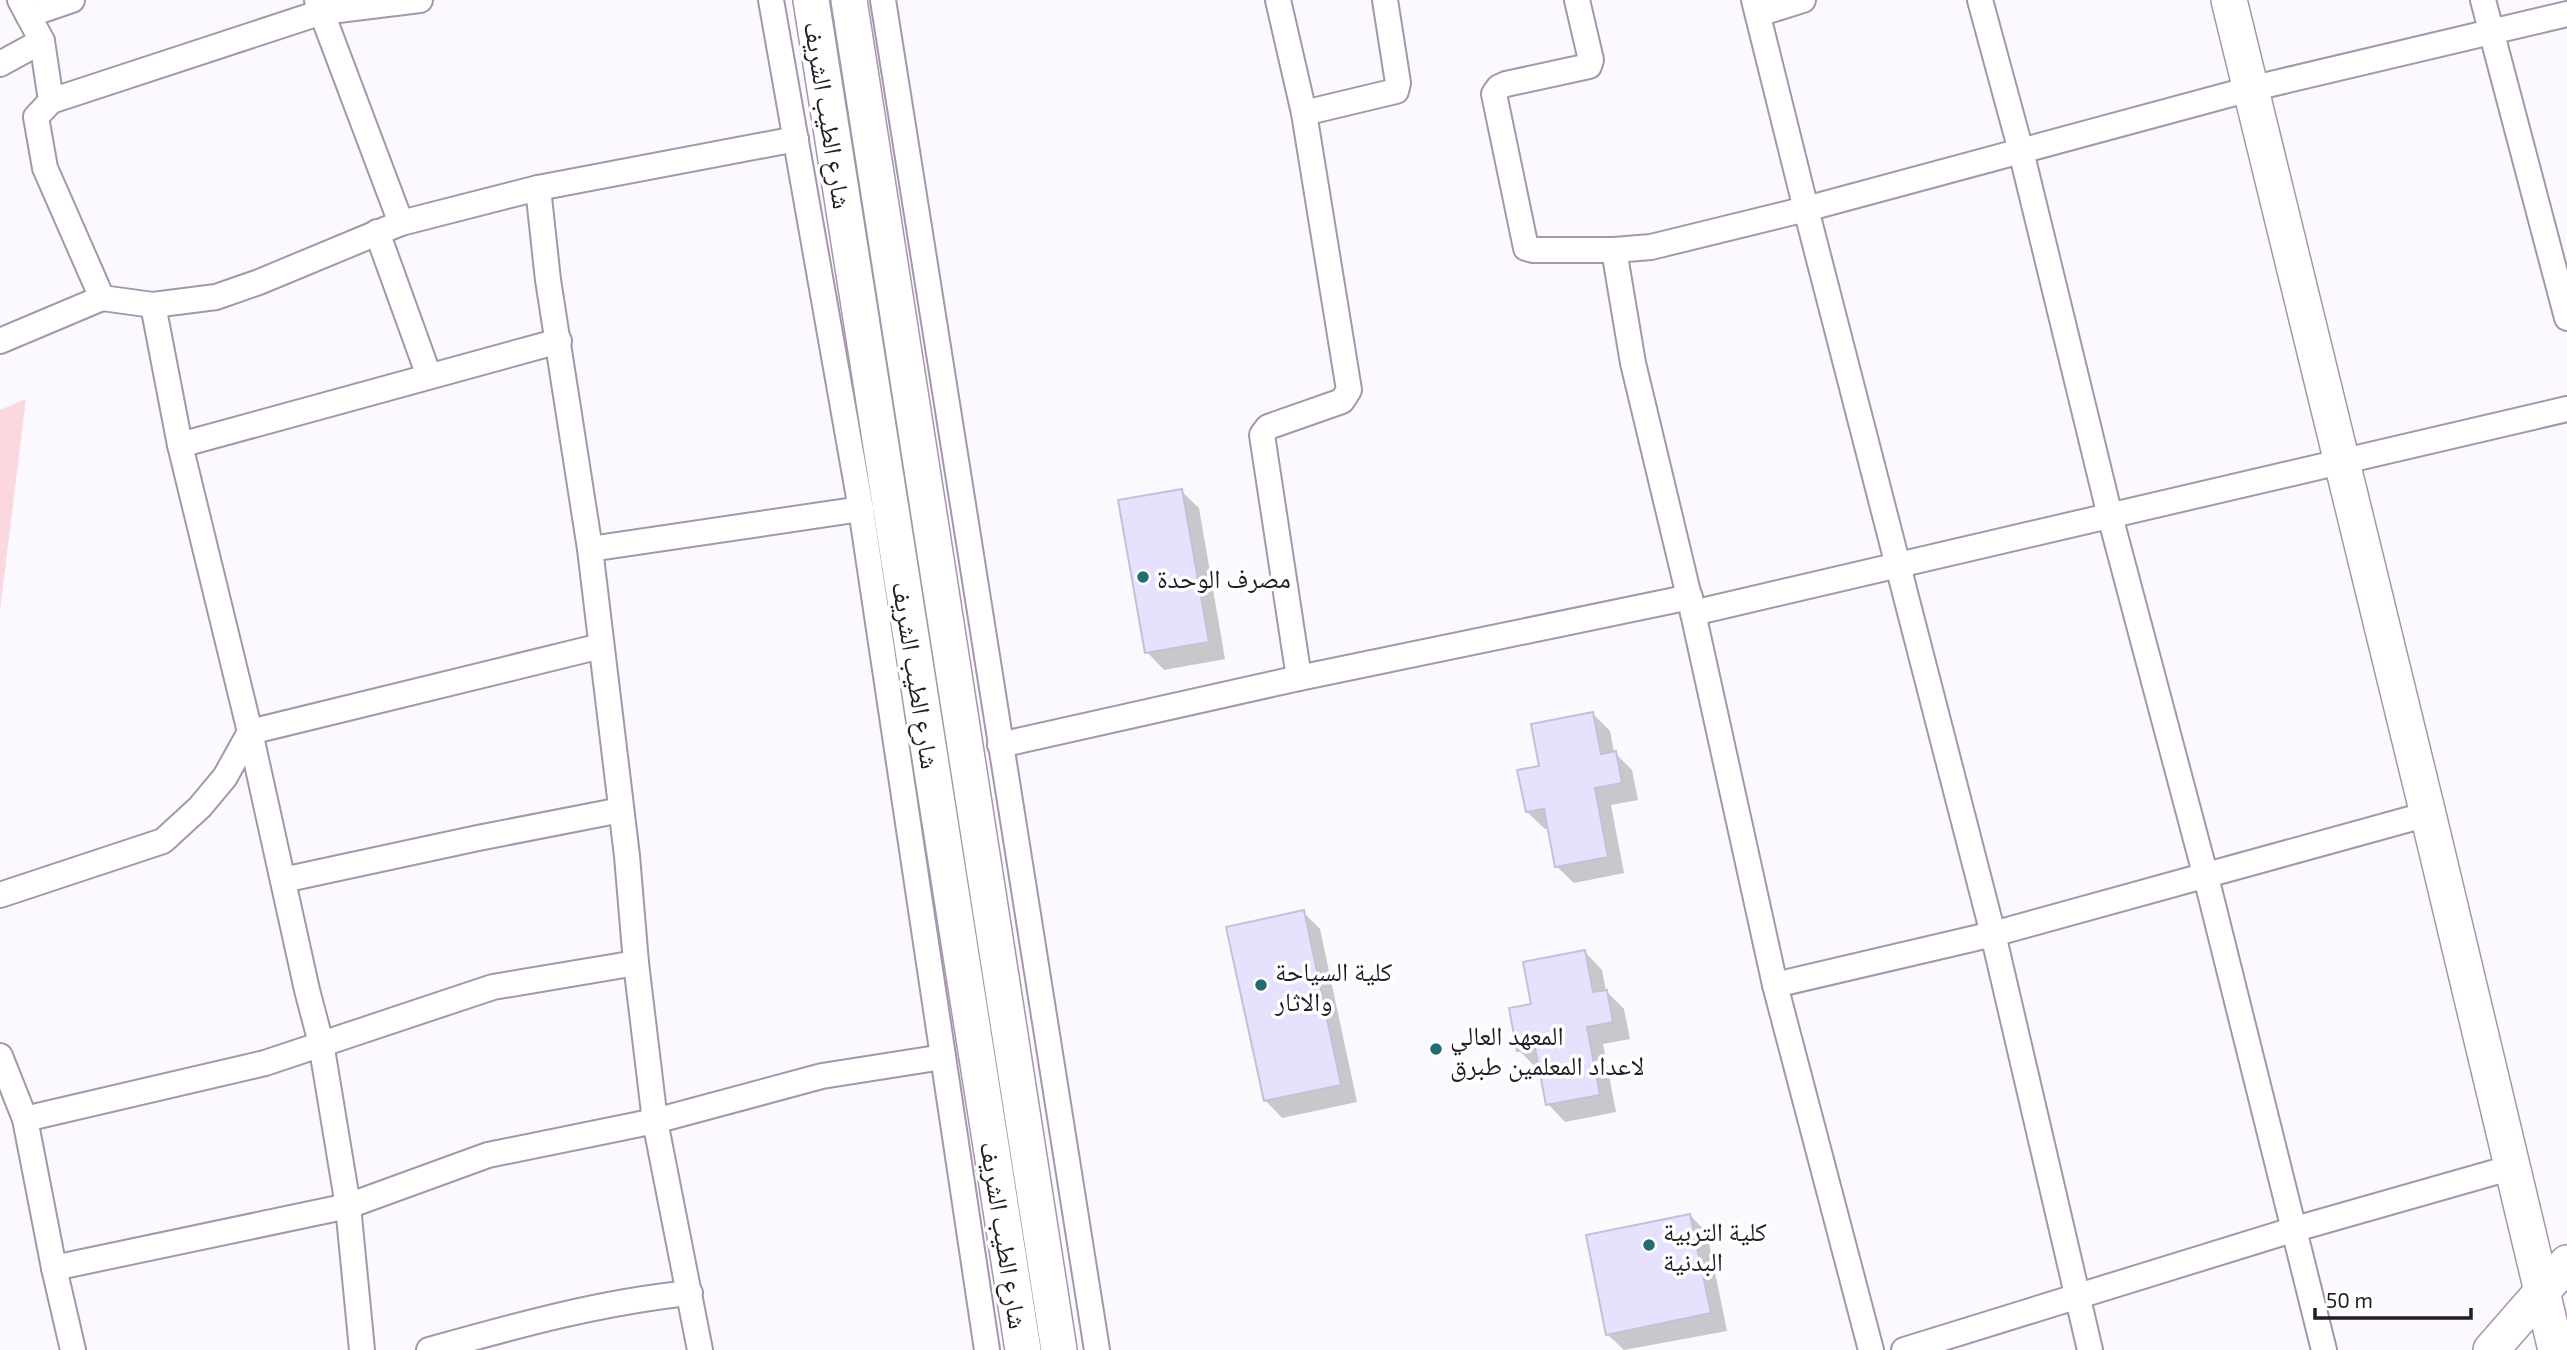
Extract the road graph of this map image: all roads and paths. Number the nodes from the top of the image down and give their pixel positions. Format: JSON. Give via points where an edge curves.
{"nodes":[{"id":1,"x":72,"y":0,"type":"edge"},
{"id":2,"x":420,"y":0,"type":"edge"},
{"id":3,"x":771,"y":0,"type":"edge"},
{"id":4,"x":811,"y":0,"type":"edge"},
{"id":5,"x":849,"y":0,"type":"edge"},
{"id":6,"x":883,"y":0,"type":"edge"},
{"id":7,"x":1278,"y":0,"type":"edge"},
{"id":8,"x":1385,"y":0,"type":"edge"},
{"id":9,"x":1577,"y":0,"type":"edge"},
{"id":10,"x":1803,"y":0,"type":"edge"},
{"id":11,"x":1980,"y":0,"type":"edge"},
{"id":12,"x":2229,"y":0,"type":"edge"},
{"id":13,"x":2483,"y":0,"type":"edge"},
{"id":14,"x":319,"y":6,"type":"edge"},
{"id":15,"x":1756,"y":7,"type":"edge"},
{"id":16,"x":24,"y":8,"type":"edge"},
{"id":17,"x":2567,"y":14,"type":"edge"},
{"id":18,"x":2491,"y":31,"type":"junction"},
{"id":19,"x":42,"y":41,"type":"junction"},
{"id":20,"x":0,"y":64,"type":"edge"},
{"id":21,"x":2250,"y":89,"type":"junction"},
{"id":22,"x":51,"y":101,"type":"junction"},
{"id":23,"x":1304,"y":113,"type":"junction"},
{"id":24,"x":796,"y":139,"type":"junction"},
{"id":25,"x":2021,"y":152,"type":"junction"},
{"id":26,"x":538,"y":188,"type":"junction"},
{"id":27,"x":1806,"y":209,"type":"junction"},
{"id":28,"x":401,"y":223,"type":"junction"},
{"id":29,"x":377,"y":232,"type":"junction"},
{"id":30,"x":1614,"y":250,"type":"junction"},
{"id":31,"x":102,"y":298,"type":"junction"},
{"id":32,"x":152,"y":305,"type":"junction"},
{"id":33,"x":2567,"y":318,"type":"edge"},
{"id":34,"x":0,"y":341,"type":"edge"},
{"id":35,"x":559,"y":341,"type":"junction"},
{"id":36,"x":429,"y":376,"type":"junction"},
{"id":37,"x":2567,"y":409,"type":"edge"},
{"id":38,"x":180,"y":445,"type":"junction"},
{"id":39,"x":2342,"y":461,"type":"junction"},
{"id":40,"x":861,"y":509,"type":"junction"},
{"id":41,"x":2110,"y":516,"type":"junction"},
{"id":42,"x":590,"y":550,"type":"junction"},
{"id":43,"x":1897,"y":564,"type":"junction"},
{"id":44,"x":1691,"y":605,"type":"junction"},
{"id":45,"x":601,"y":646,"type":"junction"},
{"id":46,"x":1299,"y":678,"type":"junction"},
{"id":47,"x":250,"y":732,"type":"junction"},
{"id":48,"x":1000,"y":745,"type":"junction"},
{"id":49,"x":621,"y":810,"type":"junction"},
{"id":50,"x":2428,"y":814,"type":"junction"},
{"id":51,"x":2206,"y":877,"type":"junction"},
{"id":52,"x":283,"y":880,"type":"junction"},
{"id":53,"x":0,"y":895,"type":"edge"},
{"id":54,"x":1993,"y":934,"type":"junction"},
{"id":55,"x":636,"y":962,"type":"junction"},
{"id":56,"x":1774,"y":985,"type":"junction"},
{"id":57,"x":321,"y":1043,"type":"junction"},
{"id":58,"x":0,"y":1056,"type":"edge"},
{"id":59,"x":943,"y":1057,"type":"junction"},
{"id":60,"x":25,"y":1119,"type":"junction"},
{"id":61,"x":656,"y":1121,"type":"junction"},
{"id":62,"x":2513,"y":1167,"type":"junction"},
{"id":63,"x":348,"y":1206,"type":"junction"},
{"id":64,"x":2292,"y":1230,"type":"junction"},
{"id":65,"x":2567,"y":1263,"type":"edge"},
{"id":66,"x":54,"y":1268,"type":"junction"},
{"id":67,"x":2542,"y":1292,"type":"junction"},
{"id":68,"x":690,"y":1293,"type":"junction"},
{"id":69,"x":2075,"y":1295,"type":"junction"},
{"id":70,"x":73,"y":1350,"type":"edge"},
{"id":71,"x":362,"y":1350,"type":"edge"},
{"id":72,"x":429,"y":1350,"type":"edge"},
{"id":73,"x":700,"y":1350,"type":"edge"},
{"id":74,"x":987,"y":1350,"type":"edge"},
{"id":75,"x":1023,"y":1350,"type":"edge"},
{"id":76,"x":1059,"y":1350,"type":"edge"},
{"id":77,"x":1097,"y":1350,"type":"edge"},
{"id":78,"x":1871,"y":1350,"type":"edge"},
{"id":79,"x":1904,"y":1350,"type":"edge"},
{"id":80,"x":2090,"y":1350,"type":"edge"},
{"id":81,"x":2324,"y":1350,"type":"edge"},
{"id":82,"x":2490,"y":1350,"type":"edge"},
{"id":83,"x":2556,"y":1350,"type":"edge"}],
"edges":[{"from":1,"to":16,"type":"street"},
{"from":2,"to":14,"type":"street"},
{"from":3,"to":24,"type":"street"},
{"from":4,"to":75,"type":"main road","name":"شارع الطيب الشريف"},
{"from":5,"to":76,"type":"main road","name":"شارع الطيب الشريف"},
{"from":6,"to":48,"type":"street"},
{"from":7,"to":23,"type":"street"},
{"from":8,"to":23,"type":"street","via":[[1396,91]]},
{"from":9,"to":30,"type":"street","via":[[1589,66],[1506,84],[1494,94],[1526,248]]},
{"from":10,"to":15,"type":"street"},
{"from":11,"to":25,"type":"street"},
{"from":12,"to":21,"type":"main road"},
{"from":13,"to":18,"type":"street"},
{"from":14,"to":22,"type":"street"},
{"from":14,"to":28,"type":"street"},
{"from":15,"to":27,"type":"street"},
{"from":16,"to":19,"type":"street"},
{"from":17,"to":18,"type":"street"},
{"from":18,"to":21,"type":"street"},
{"from":18,"to":33,"type":"street"},
{"from":19,"to":20,"type":"street"},
{"from":19,"to":22,"type":"street"},
{"from":21,"to":25,"type":"street"},
{"from":21,"to":39,"type":"main road"},
{"from":22,"to":31,"type":"street","via":[[36,117],[45,169]]},
{"from":23,"to":46,"type":"street","via":[[1349,390],[1342,401],[1268,426],[1262,435]]},
{"from":24,"to":26,"type":"street"},
{"from":24,"to":40,"type":"street"},
{"from":25,"to":27,"type":"street"},
{"from":25,"to":41,"type":"street"},
{"from":26,"to":28,"type":"street"},
{"from":26,"to":35,"type":"street"},
{"from":27,"to":30,"type":"street","via":[[1651,247]]},
{"from":27,"to":43,"type":"street"},
{"from":28,"to":29,"type":"street"},
{"from":29,"to":32,"type":"street","via":[[232,292]]},
{"from":29,"to":36,"type":"street"},
{"from":30,"to":44,"type":"street","via":[[1633,363]]},
{"from":31,"to":32,"type":"street"},
{"from":31,"to":34,"type":"street"},
{"from":32,"to":38,"type":"street"},
{"from":35,"to":36,"type":"street"},
{"from":35,"to":42,"type":"street"},
{"from":36,"to":38,"type":"street"},
{"from":37,"to":39,"type":"street"},
{"from":38,"to":47,"type":"street"},
{"from":39,"to":41,"type":"street"},
{"from":39,"to":50,"type":"main road"},
{"from":40,"to":42,"type":"street"},
{"from":40,"to":59,"type":"street"},
{"from":41,"to":43,"type":"street"},
{"from":41,"to":51,"type":"street"},
{"from":42,"to":45,"type":"street"},
{"from":43,"to":44,"type":"street"},
{"from":43,"to":54,"type":"street"},
{"from":44,"to":46,"type":"street"},
{"from":44,"to":56,"type":"street"},
{"from":45,"to":47,"type":"street"},
{"from":45,"to":49,"type":"street"},
{"from":46,"to":48,"type":"street"},
{"from":47,"to":52,"type":"street"},
{"from":47,"to":53,"type":"street","via":[[225,777],[163,841]]},
{"from":48,"to":77,"type":"street"},
{"from":49,"to":52,"type":"street"},
{"from":49,"to":55,"type":"street"},
{"from":50,"to":51,"type":"street"},
{"from":50,"to":62,"type":"main road"},
{"from":51,"to":54,"type":"street"},
{"from":51,"to":64,"type":"street"},
{"from":52,"to":57,"type":"street"},
{"from":54,"to":56,"type":"street"},
{"from":54,"to":69,"type":"street"},
{"from":55,"to":57,"type":"street","via":[[493,987]]},
{"from":55,"to":61,"type":"street"},
{"from":56,"to":78,"type":"street"},
{"from":57,"to":60,"type":"street","via":[[265,1063]]},
{"from":57,"to":63,"type":"street"},
{"from":58,"to":60,"type":"street"},
{"from":59,"to":61,"type":"street","via":[[822,1076]]},
{"from":59,"to":74,"type":"street"},
{"from":60,"to":66,"type":"street"},
{"from":61,"to":63,"type":"street","via":[[488,1155]]},
{"from":61,"to":68,"type":"street"},
{"from":62,"to":64,"type":"street"},
{"from":62,"to":67,"type":"main road"},
{"from":63,"to":66,"type":"street"},
{"from":63,"to":71,"type":"street"},
{"from":64,"to":69,"type":"street"},
{"from":64,"to":81,"type":"street"},
{"from":65,"to":67,"type":"main road"},
{"from":66,"to":70,"type":"street"},
{"from":67,"to":82,"type":"main road"},
{"from":67,"to":83,"type":"main road"},
{"from":68,"to":72,"type":"street","via":[[561,1313]]},
{"from":68,"to":73,"type":"street"},
{"from":69,"to":79,"type":"street"},
{"from":69,"to":80,"type":"street"}]}
